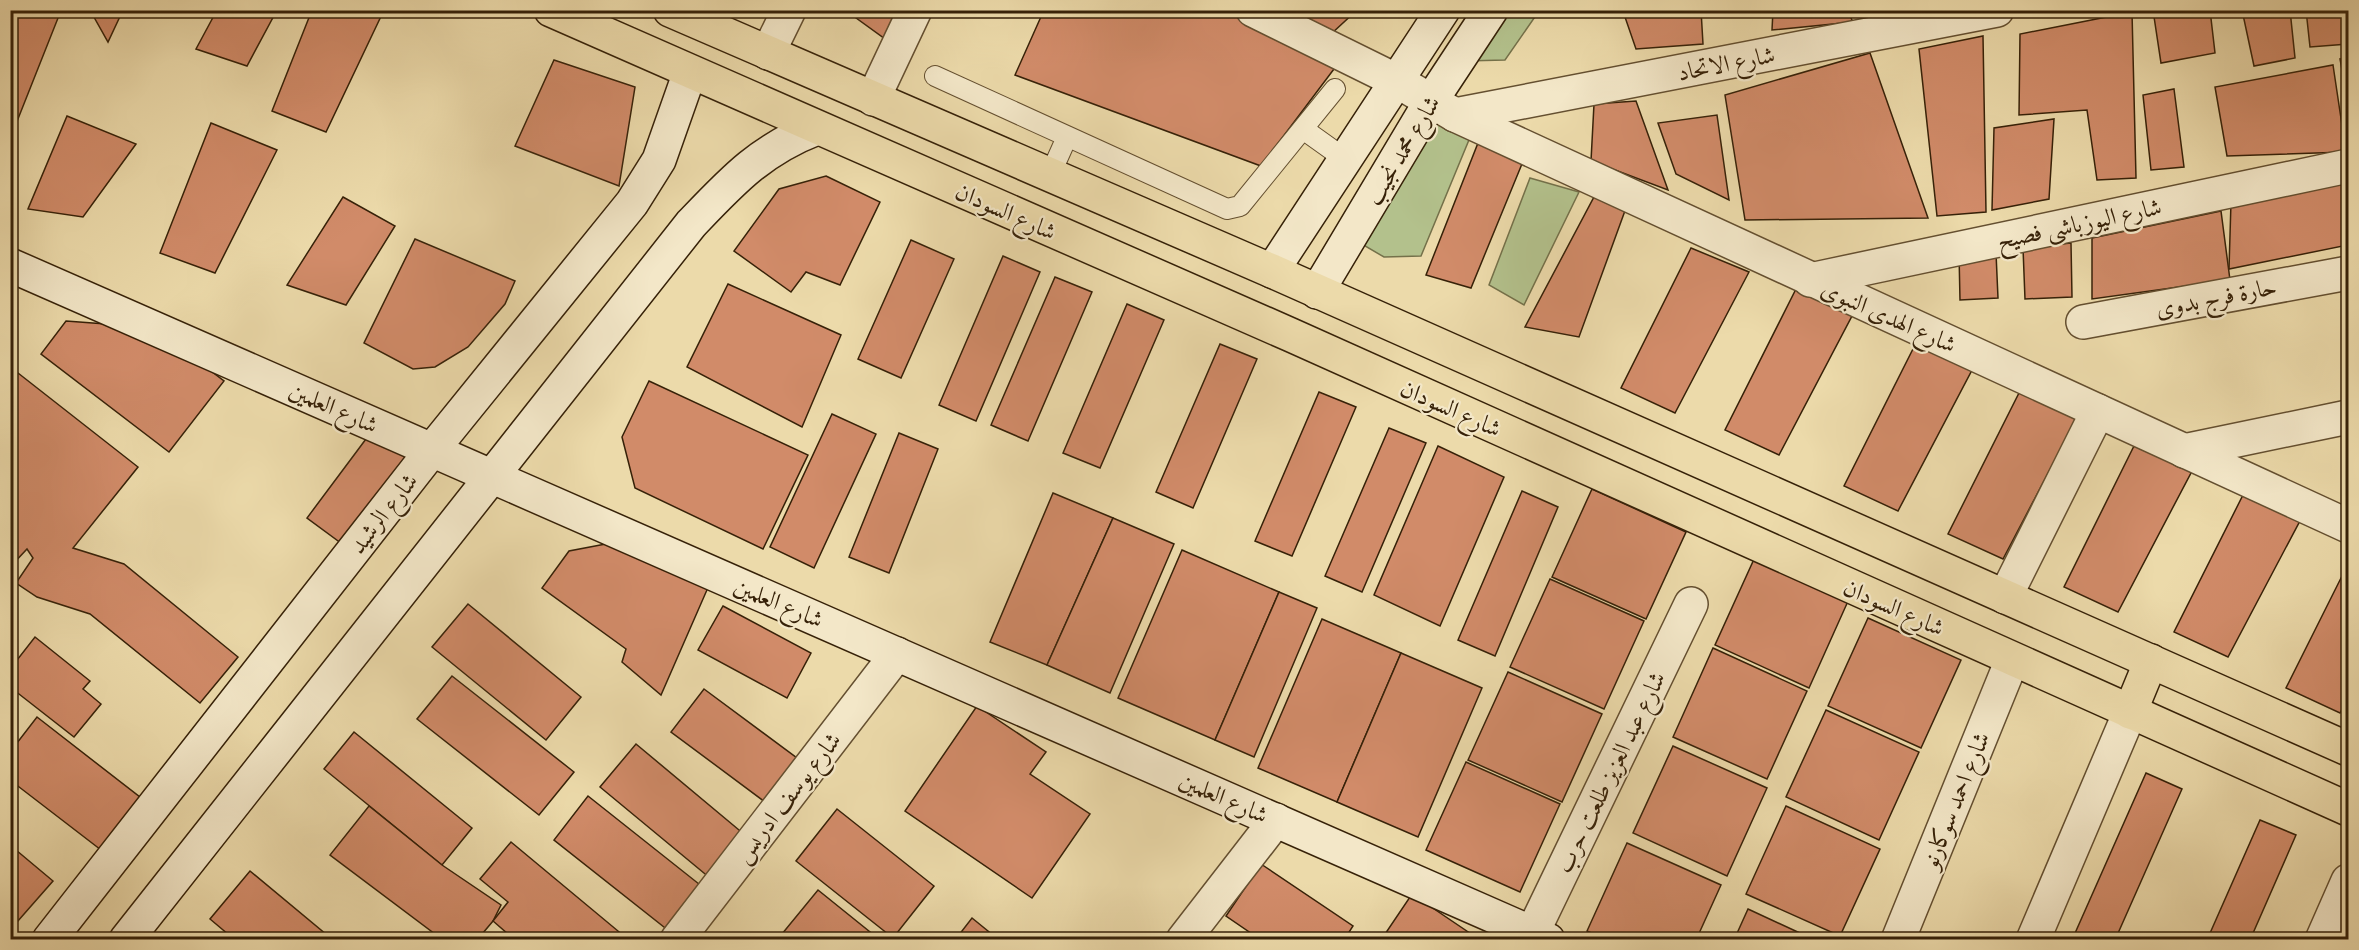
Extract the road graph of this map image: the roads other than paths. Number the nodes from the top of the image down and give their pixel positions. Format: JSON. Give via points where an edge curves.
{"nodes":[{"id":1,"x":551,"y":10,"type":"edge"},
{"id":2,"x":670,"y":10,"type":"edge"},
{"id":3,"x":789,"y":10,"type":"edge"},
{"id":4,"x":915,"y":10,"type":"edge"},
{"id":5,"x":1253,"y":10,"type":"edge"},
{"id":6,"x":1443,"y":10,"type":"edge"},
{"id":7,"x":1491,"y":10,"type":"edge"},
{"id":8,"x":1997,"y":10,"type":"edge"},
{"id":9,"x":768,"y":53,"type":"junction"},
{"id":10,"x":690,"y":72,"type":"junction"},
{"id":11,"x":935,"y":76,"type":"dead end"},
{"id":12,"x":1397,"y":81,"type":"junction"},
{"id":13,"x":1335,"y":88,"type":"dead end"},
{"id":14,"x":873,"y":99,"type":"junction"},
{"id":15,"x":1443,"y":108,"type":"junction"},
{"id":16,"x":817,"y":128,"type":"junction"},
{"id":17,"x":1303,"y":129,"type":"junction"},
{"id":18,"x":1067,"y":137,"type":"junction"},
{"id":19,"x":1346,"y":159,"type":"junction"},
{"id":20,"x":2349,"y":166,"type":"edge"},
{"id":21,"x":1050,"y":175,"type":"junction"},
{"id":22,"x":1272,"y":271,"type":"junction"},
{"id":23,"x":14,"y":273,"type":"edge"},
{"id":24,"x":2349,"y":273,"type":"edge"},
{"id":25,"x":1810,"y":280,"type":"junction"},
{"id":26,"x":1317,"y":292,"type":"junction"},
{"id":27,"x":2083,"y":322,"type":"dead end"},
{"id":28,"x":2098,"y":411,"type":"junction"},
{"id":29,"x":2349,"y":417,"type":"edge"},
{"id":30,"x":432,"y":450,"type":"junction"},
{"id":31,"x":2184,"y":451,"type":"junction"},
{"id":32,"x":491,"y":477,"type":"junction"},
{"id":33,"x":2349,"y":526,"type":"edge"},
{"id":34,"x":2005,"y":597,"type":"junction"},
{"id":35,"x":1691,"y":604,"type":"dead end"},
{"id":36,"x":897,"y":654,"type":"junction"},
{"id":37,"x":2012,"y":660,"type":"junction"},
{"id":38,"x":2151,"y":661,"type":"junction"},
{"id":39,"x":2130,"y":712,"type":"junction"},
{"id":40,"x":2349,"y":749,"type":"edge"},
{"id":41,"x":2349,"y":809,"type":"edge"},
{"id":42,"x":1276,"y":820,"type":"junction"},
{"id":43,"x":2349,"y":881,"type":"edge"},
{"id":44,"x":1537,"y":937,"type":"edge"},
{"id":45,"x":49,"y":939,"type":"edge"},
{"id":46,"x":126,"y":939,"type":"edge"},
{"id":47,"x":677,"y":939,"type":"edge"},
{"id":48,"x":1183,"y":939,"type":"edge"},
{"id":49,"x":1898,"y":939,"type":"edge"},
{"id":50,"x":2033,"y":939,"type":"edge"},
{"id":51,"x":2322,"y":939,"type":"edge"}],
"edges":[{"from":1,"to":10,"type":"main road","name":"شارع السودان"},
{"from":2,"to":9,"type":"main road","name":"شارع السودان"},
{"from":3,"to":9,"type":"street"},
{"from":4,"to":14,"type":"street"},
{"from":5,"to":12,"type":"street","name":"شارع الهدى النبوى"},
{"from":6,"to":12,"type":"street","name":"شارع محمد نجيب"},
{"from":7,"to":15,"type":"street","name":"شارع محمد نجيب"},
{"from":8,"to":15,"type":"street","name":"شارع الاتحاد"},
{"from":9,"to":14,"type":"main road","name":"شارع السودان"},
{"from":10,"to":16,"type":"main road","name":"شارع السودان"},
{"from":10,"to":30,"type":"street","name":"شارع الرشيد","via":[[659,160],[632,203]]},
{"from":11,"to":18,"type":"lane"},
{"from":12,"to":15,"type":"street","name":"شارع الهدى النبوى"},
{"from":12,"to":19,"type":"street","name":"شارع محمد نجيب"},
{"from":13,"to":17,"type":"lane"},
{"from":14,"to":21,"type":"main road","name":"شارع السودان"},
{"from":15,"to":25,"type":"street","name":"شارع الهدى النبوى"},
{"from":15,"to":26,"type":"street","name":"شارع محمد نجيب"},
{"from":16,"to":32,"type":"street","via":[[770,150],[728,185],[691,224]]},
{"from":16,"to":37,"type":"main road","name":"شارع السودان","via":[[1301,340]]},
{"from":17,"to":18,"type":"lane","via":[[1240,206],[1227,209]]},
{"from":17,"to":19,"type":"lane"},
{"from":18,"to":21,"type":"lane"},
{"from":19,"to":22,"type":"street","name":"شارع محمد نجيب"},
{"from":20,"to":25,"type":"street","name":"شارع اليوزباشى فصيح"},
{"from":21,"to":22,"type":"main road","name":"شارع السودان"},
{"from":22,"to":26,"type":"main road","name":"شارع السودان"},
{"from":23,"to":30,"type":"street","name":"شارع العلمين"},
{"from":24,"to":27,"type":"street","name":"حارة فرج بدوى"},
{"from":25,"to":28,"type":"street","name":"شارع الهدى النبوى"},
{"from":26,"to":34,"type":"main road","name":"شارع السودان"},
{"from":28,"to":31,"type":"street","name":"شارع الهدى النبوى"},
{"from":28,"to":34,"type":"street"},
{"from":29,"to":31,"type":"street"},
{"from":30,"to":32,"type":"street","name":"شارع العلمين"},
{"from":30,"to":45,"type":"street","name":"شارع الرشيد"},
{"from":31,"to":33,"type":"street","name":"شارع الهدى النبوى"},
{"from":32,"to":36,"type":"street","name":"شارع العلمين"},
{"from":32,"to":46,"type":"street"},
{"from":34,"to":38,"type":"main road","name":"شارع السودان"},
{"from":35,"to":44,"type":"street","name":"شارع عبد العزيز طلعت حرب"},
{"from":36,"to":42,"type":"street","name":"شارع العلمين"},
{"from":36,"to":47,"type":"street","name":"شارع يوسف ادريس"},
{"from":37,"to":39,"type":"main road","name":"شارع السودان"},
{"from":37,"to":49,"type":"street","name":"شارع احمد سوكارنو"},
{"from":38,"to":39,"type":"main road"},
{"from":38,"to":40,"type":"main road","name":"شارع السودان"},
{"from":39,"to":41,"type":"main road","name":"شارع السودان"},
{"from":39,"to":50,"type":"street"},
{"from":42,"to":44,"type":"street","name":"شارع العلمين"},
{"from":42,"to":48,"type":"street"},
{"from":43,"to":51,"type":"street"}]}
